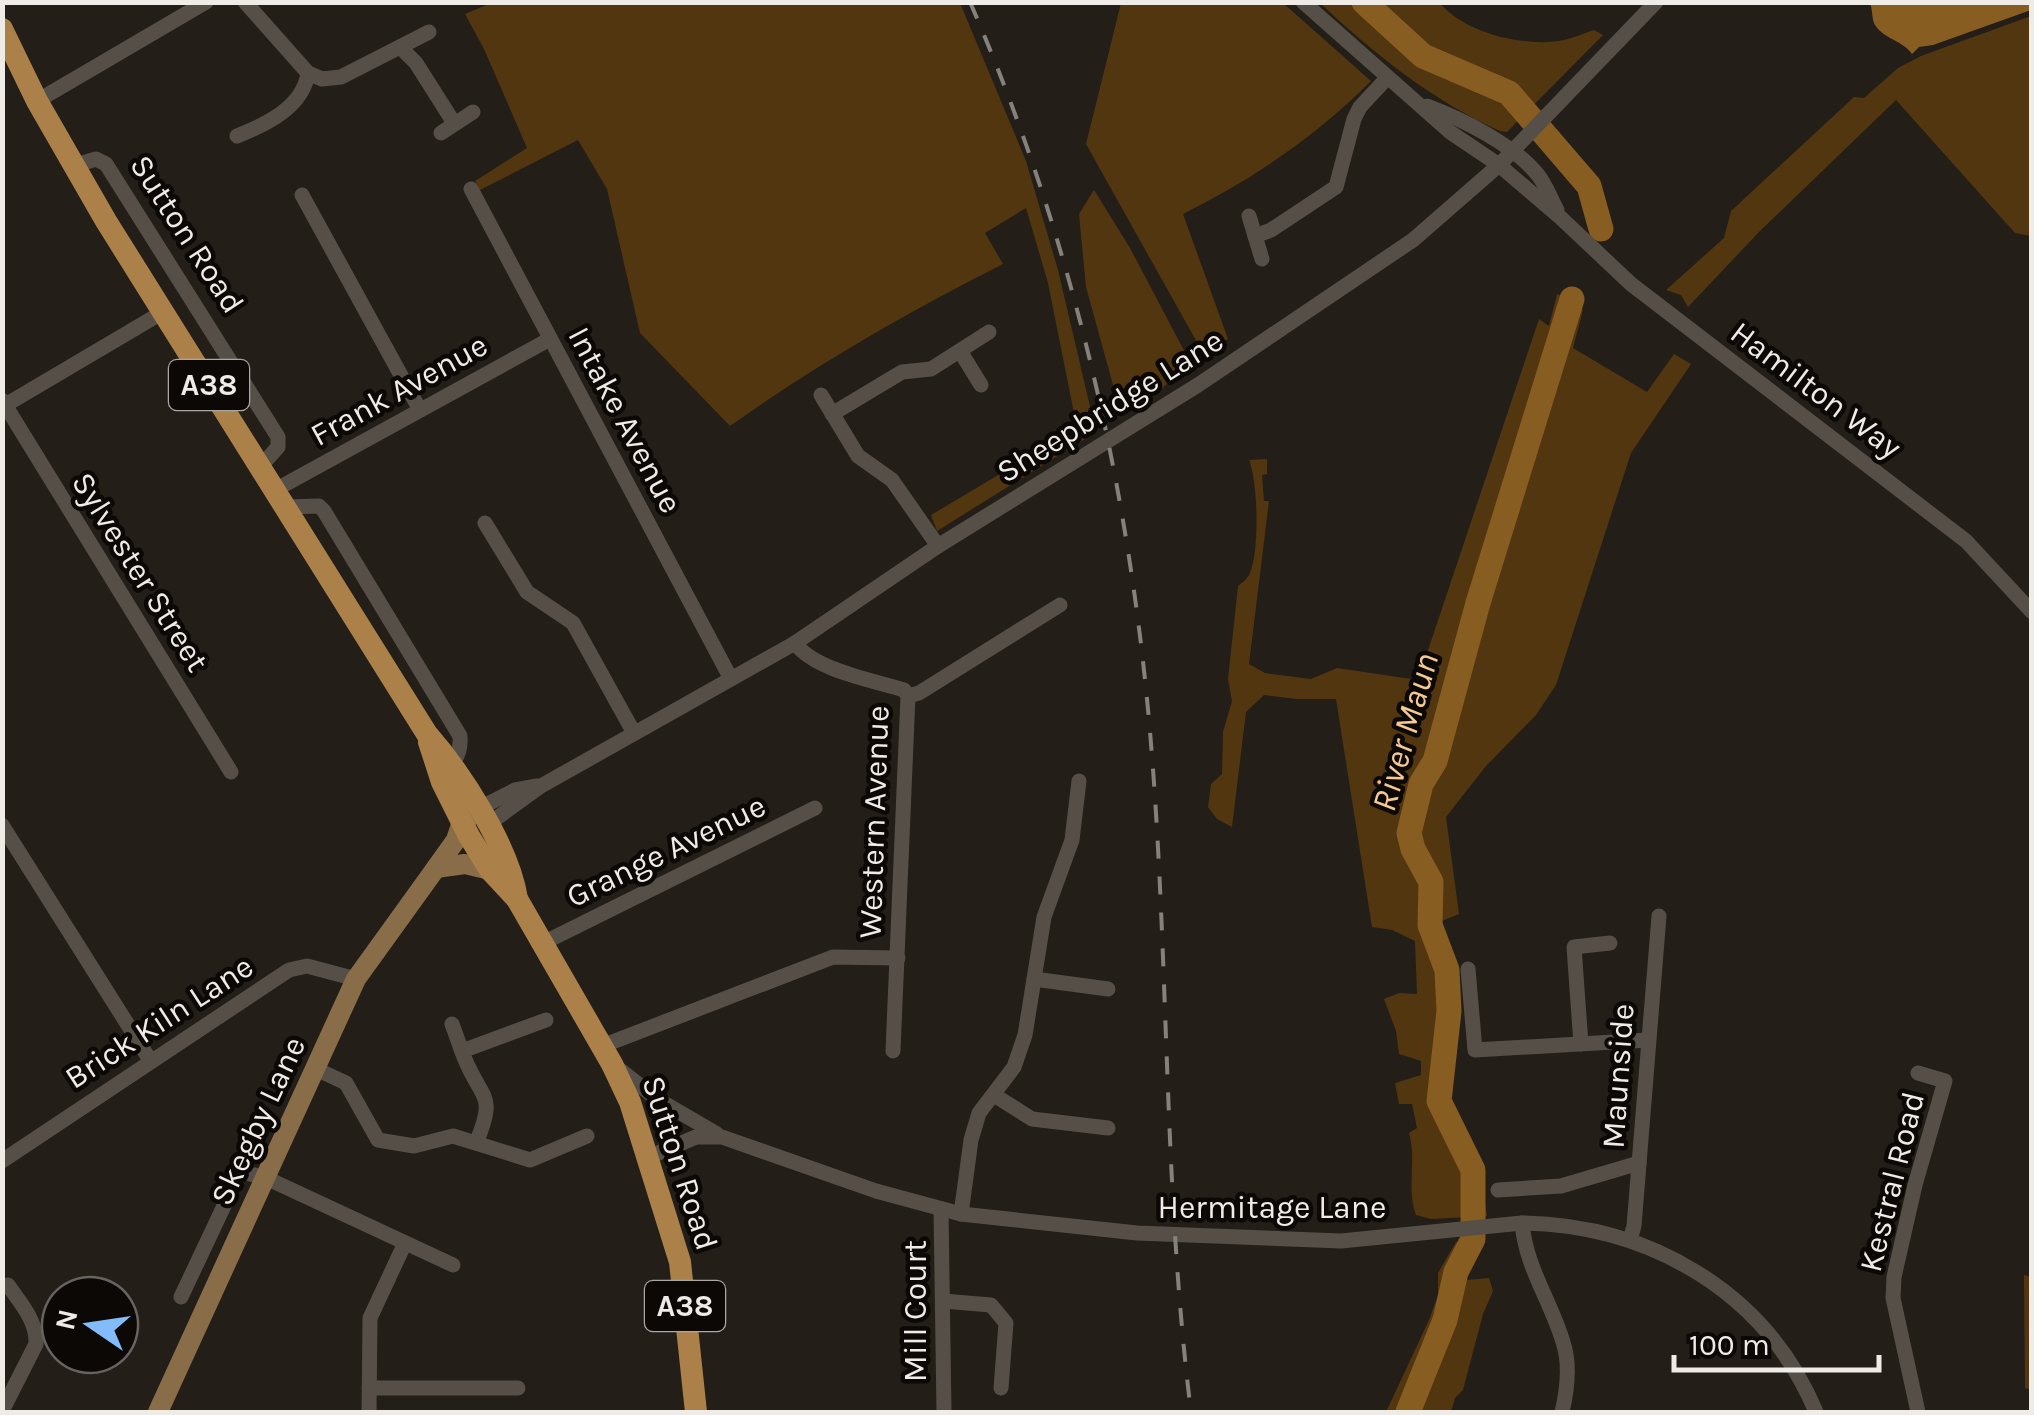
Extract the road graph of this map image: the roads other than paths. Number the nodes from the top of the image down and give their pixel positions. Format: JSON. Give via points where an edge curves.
{"nodes":[{"id":1,"x":206,"y":2,"type":"edge"},
{"id":2,"x":245,"y":2,"type":"edge"},
{"id":3,"x":1302,"y":2,"type":"edge"},
{"id":4,"x":1656,"y":2,"type":"edge"},
{"id":5,"x":2,"y":29,"type":"edge"},
{"id":6,"x":429,"y":32,"type":"dead end"},
{"id":7,"x":400,"y":47,"type":"junction"},
{"id":8,"x":308,"y":73,"type":"junction"},
{"id":9,"x":1387,"y":78,"type":"junction"},
{"id":10,"x":37,"y":101,"type":"junction"},
{"id":11,"x":1419,"y":103,"type":"junction"},
{"id":12,"x":472,"y":112,"type":"dead end"},
{"id":13,"x":237,"y":136,"type":"dead end"},
{"id":14,"x":1512,"y":152,"type":"junction"},
{"id":15,"x":74,"y":166,"type":"junction"},
{"id":16,"x":1499,"y":166,"type":"junction"},
{"id":17,"x":471,"y":189,"type":"dead end"},
{"id":18,"x":302,"y":196,"type":"dead end"},
{"id":19,"x":1249,"y":216,"type":"dead end"},
{"id":20,"x":1561,"y":218,"type":"junction"},
{"id":21,"x":1255,"y":236,"type":"junction"},
{"id":22,"x":1262,"y":259,"type":"dead end"},
{"id":23,"x":162,"y":312,"type":"junction"},
{"id":24,"x":989,"y":332,"type":"dead end"},
{"id":25,"x":550,"y":338,"type":"junction"},
{"id":26,"x":960,"y":352,"type":"junction"},
{"id":27,"x":982,"y":386,"type":"dead end"},
{"id":28,"x":821,"y":395,"type":"dead end"},
{"id":29,"x":3,"y":404,"type":"edge"},
{"id":30,"x":420,"y":410,"type":"junction"},
{"id":31,"x":832,"y":414,"type":"junction"},
{"id":32,"x":261,"y":466,"type":"junction"},
{"id":33,"x":281,"y":498,"type":"junction"},
{"id":34,"x":486,"y":522,"type":"dead end"},
{"id":35,"x":938,"y":546,"type":"junction"},
{"id":36,"x":1060,"y":605,"type":"dead end"},
{"id":37,"x":2032,"y":612,"type":"edge"},
{"id":38,"x":795,"y":643,"type":"junction"},
{"id":39,"x":730,"y":677,"type":"junction"},
{"id":40,"x":908,"y":696,"type":"junction"},
{"id":41,"x":634,"y":733,"type":"junction"},
{"id":42,"x":446,"y":768,"type":"junction"},
{"id":43,"x":231,"y":772,"type":"dead end"},
{"id":44,"x":1080,"y":781,"type":"dead end"},
{"id":45,"x":815,"y":808,"type":"dead end"},
{"id":46,"x":2,"y":825,"type":"edge"},
{"id":47,"x":470,"y":826,"type":"junction"},
{"id":48,"x":436,"y":868,"type":"junction"},
{"id":49,"x":490,"y":870,"type":"junction"},
{"id":50,"x":517,"y":899,"type":"junction"},
{"id":51,"x":1659,"y":916,"type":"dead end"},
{"id":52,"x":1610,"y":943,"type":"dead end"},
{"id":53,"x":541,"y":944,"type":"junction"},
{"id":54,"x":898,"y":958,"type":"junction"},
{"id":55,"x":1468,"y":969,"type":"dead end"},
{"id":56,"x":356,"y":978,"type":"junction"},
{"id":57,"x":1034,"y":979,"type":"junction"},
{"id":58,"x":1108,"y":989,"type":"dead end"},
{"id":59,"x":546,"y":1020,"type":"dead end"},
{"id":60,"x":452,"y":1024,"type":"dead end"},
{"id":61,"x":1648,"y":1040,"type":"junction"},
{"id":62,"x":1581,"y":1044,"type":"junction"},
{"id":63,"x":894,"y":1051,"type":"dead end"},
{"id":64,"x":462,"y":1052,"type":"junction"},
{"id":65,"x":607,"y":1055,"type":"junction"},
{"id":66,"x":150,"y":1060,"type":"junction"},
{"id":67,"x":316,"y":1069,"type":"junction"},
{"id":68,"x":1918,"y":1073,"type":"dead end"},
{"id":69,"x":994,"y":1095,"type":"junction"},
{"id":70,"x":1108,"y":1128,"type":"dead end"},
{"id":71,"x":588,"y":1136,"type":"dead end"},
{"id":72,"x":722,"y":1137,"type":"junction"},
{"id":73,"x":477,"y":1141,"type":"junction"},
{"id":74,"x":649,"y":1157,"type":"junction"},
{"id":75,"x":2,"y":1161,"type":"edge"},
{"id":76,"x":1639,"y":1163,"type":"junction"},
{"id":77,"x":264,"y":1177,"type":"junction"},
{"id":78,"x":1498,"y":1190,"type":"dead end"},
{"id":79,"x":942,"y":1209,"type":"junction"},
{"id":80,"x":960,"y":1214,"type":"junction"},
{"id":81,"x":1522,"y":1223,"type":"junction"},
{"id":82,"x":1630,"y":1240,"type":"junction"},
{"id":83,"x":405,"y":1243,"type":"junction"},
{"id":84,"x":454,"y":1266,"type":"dead end"},
{"id":85,"x":8,"y":1286,"type":"dead end"},
{"id":86,"x":182,"y":1296,"type":"dead end"},
{"id":87,"x":943,"y":1301,"type":"junction"},
{"id":88,"x":369,"y":1388,"type":"junction"},
{"id":89,"x":518,"y":1388,"type":"dead end"},
{"id":90,"x":1002,"y":1388,"type":"dead end"},
{"id":91,"x":2,"y":1411,"type":"edge"},
{"id":92,"x":158,"y":1412,"type":"edge"},
{"id":93,"x":369,"y":1412,"type":"edge"},
{"id":94,"x":696,"y":1412,"type":"edge"},
{"id":95,"x":944,"y":1412,"type":"edge"},
{"id":96,"x":1562,"y":1412,"type":"edge"},
{"id":97,"x":1816,"y":1412,"type":"edge"},
{"id":98,"x":1918,"y":1412,"type":"edge"}],
"edges":[{"from":1,"to":10,"type":"street"},
{"from":2,"to":8,"type":"street"},
{"from":3,"to":9,"type":"street"},
{"from":4,"to":14,"type":"street","name":"Sheepbridge Lane"},
{"from":5,"to":10,"type":"highway","name":"Sutton Road","number":"A38"},
{"from":6,"to":7,"type":"street"},
{"from":7,"to":8,"type":"street","via":[[341,77]]},
{"from":7,"to":12,"type":"street","via":[[416,63],[448,128]]},
{"from":8,"to":13,"type":"street","via":[[296,103],[262,134]]},
{"from":9,"to":11,"type":"street"},
{"from":9,"to":21,"type":"street","via":[[1354,119],[1336,187]]},
{"from":10,"to":15,"type":"highway","name":"Sutton Road","number":"A38"},
{"from":11,"to":14,"type":"street","name":"Hamilton Way"},
{"from":11,"to":16,"type":"street","name":"Hamilton Way"},
{"from":14,"to":16,"type":"street","name":"Sheepbridge Lane"},
{"from":14,"to":20,"type":"street","name":"Hamilton Way","via":[[1539,176]]},
{"from":15,"to":23,"type":"highway","name":"Sutton Road","number":"A38"},
{"from":15,"to":32,"type":"street","name":"Sutton Road","via":[[106,164],[278,438],[278,448]]},
{"from":16,"to":20,"type":"street","name":"Hamilton Way"},
{"from":16,"to":35,"type":"street","name":"Sheepbridge Lane","via":[[1413,240],[1198,385]]},
{"from":17,"to":25,"type":"street","name":"Intake Avenue"},
{"from":18,"to":30,"type":"street"},
{"from":19,"to":21,"type":"street"},
{"from":20,"to":37,"type":"street","name":"Hamilton Way","via":[[1631,284],[1966,541]]},
{"from":21,"to":22,"type":"street"},
{"from":23,"to":29,"type":"street"},
{"from":23,"to":32,"type":"highway","name":"Sutton Road","number":"A38"},
{"from":24,"to":26,"type":"street"},
{"from":25,"to":30,"type":"street","name":"Frank Avenue"},
{"from":25,"to":39,"type":"street","name":"Intake Avenue"},
{"from":26,"to":27,"type":"street"},
{"from":26,"to":31,"type":"street","via":[[931,369],[902,372]]},
{"from":28,"to":31,"type":"street"},
{"from":29,"to":43,"type":"street","name":"Sylvester Street"},
{"from":30,"to":33,"type":"street","name":"Frank Avenue"},
{"from":31,"to":35,"type":"street","via":[[858,456],[892,480]]},
{"from":32,"to":33,"type":"highway","name":"Sutton Road","number":"A38"},
{"from":33,"to":42,"type":"highway","name":"Sutton Road","number":"A38"},
{"from":33,"to":42,"type":"street","name":"Sutton Road","via":[[324,511],[460,736]]},
{"from":34,"to":41,"type":"street","via":[[528,592],[573,624]]},
{"from":35,"to":38,"type":"street","name":"Sheepbridge Lane"},
{"from":36,"to":40,"type":"street"},
{"from":38,"to":39,"type":"street","name":"Sheepbridge Lane"},
{"from":38,"to":40,"type":"street","name":"Western Avenue","via":[[803,655]]},
{"from":39,"to":41,"type":"street","name":"Sheepbridge Lane"},
{"from":40,"to":54,"type":"street","name":"Western Avenue"},
{"from":41,"to":47,"type":"street","name":"Sheepbridge Lane","via":[[540,786],[515,790]]},
{"from":42,"to":47,"type":"highway","name":"Sutton Road","number":"A38"},
{"from":44,"to":57,"type":"street","via":[[1072,840],[1044,917]]},
{"from":45,"to":53,"type":"street","name":"Grange Avenue"},
{"from":46,"to":66,"type":"street"},
{"from":47,"to":48,"type":"main road","name":"Skegby Lane"},
{"from":47,"to":49,"type":"highway","name":"Sutton Road","number":"A38"},
{"from":47,"to":50,"type":"highway","name":"Sutton Road","number":"A38","via":[[514,877]]},
{"from":48,"to":49,"type":"main road","via":[[465,864]]},
{"from":48,"to":56,"type":"main road","name":"Skegby Lane"},
{"from":49,"to":50,"type":"highway","name":"Sutton Road","number":"A38"},
{"from":50,"to":53,"type":"highway","name":"Sutton Road","number":"A38"},
{"from":51,"to":61,"type":"street","name":"Maunside"},
{"from":52,"to":62,"type":"street","via":[[1574,946]]},
{"from":53,"to":65,"type":"highway","name":"Sutton Road","number":"A38"},
{"from":54,"to":63,"type":"street","name":"Western Avenue"},
{"from":54,"to":65,"type":"street","via":[[833,957]]},
{"from":55,"to":62,"type":"street","via":[[1476,1050]]},
{"from":56,"to":66,"type":"street","name":"Brick Kiln Lane","via":[[297,966]]},
{"from":56,"to":67,"type":"main road","name":"Skegby Lane"},
{"from":57,"to":58,"type":"street"},
{"from":57,"to":69,"type":"street","via":[[1025,1036]]},
{"from":59,"to":64,"type":"street"},
{"from":60,"to":64,"type":"street"},
{"from":61,"to":62,"type":"street"},
{"from":61,"to":76,"type":"street","name":"Maunside"},
{"from":64,"to":73,"type":"street","via":[[488,1104]]},
{"from":65,"to":72,"type":"street","name":"Hermitage Lane","via":[[657,1099]]},
{"from":65,"to":74,"type":"highway","name":"Sutton Road","number":"A38"},
{"from":66,"to":75,"type":"street","name":"Brick Kiln Lane"},
{"from":67,"to":73,"type":"street","via":[[346,1083],[378,1140],[414,1146],[453,1136]]},
{"from":67,"to":77,"type":"main road","name":"Skegby Lane"},
{"from":68,"to":98,"type":"street","name":"Kestral Road","via":[[1945,1081],[1894,1277]]},
{"from":69,"to":70,"type":"street","via":[[1032,1120]]},
{"from":69,"to":80,"type":"street","via":[[971,1140]]},
{"from":71,"to":73,"type":"street","via":[[530,1160]]},
{"from":72,"to":74,"type":"street","via":[[696,1137]]},
{"from":72,"to":79,"type":"street","name":"Hermitage Lane"},
{"from":74,"to":94,"type":"highway","name":"Sutton Road","number":"A38","via":[[680,1262]]},
{"from":76,"to":78,"type":"street","via":[[1561,1186]]},
{"from":76,"to":82,"type":"street","name":"Maunside"},
{"from":77,"to":83,"type":"street"},
{"from":77,"to":86,"type":"street","via":[[240,1172]]},
{"from":77,"to":92,"type":"main road","name":"Skegby Lane"},
{"from":79,"to":80,"type":"street","name":"Hermitage Lane"},
{"from":79,"to":87,"type":"street","name":"Mill Court"},
{"from":80,"to":81,"type":"street","name":"Hermitage Lane","via":[[1273,1241],[1341,1242]]},
{"from":81,"to":82,"type":"street","name":"Hermitage Lane"},
{"from":81,"to":96,"type":"street","via":[[1524,1252],[1564,1344]]},
{"from":82,"to":97,"type":"street","name":"Hermitage Lane","via":[[1696,1270],[1753,1314],[1804,1384]]},
{"from":83,"to":84,"type":"street"},
{"from":83,"to":88,"type":"street","via":[[370,1318]]},
{"from":85,"to":91,"type":"street","via":[[34,1324],[36,1344]]},
{"from":87,"to":90,"type":"street","via":[[991,1305],[1006,1323]]},
{"from":87,"to":95,"type":"street","name":"Mill Court"},
{"from":88,"to":89,"type":"street"},
{"from":88,"to":93,"type":"street"}]}
